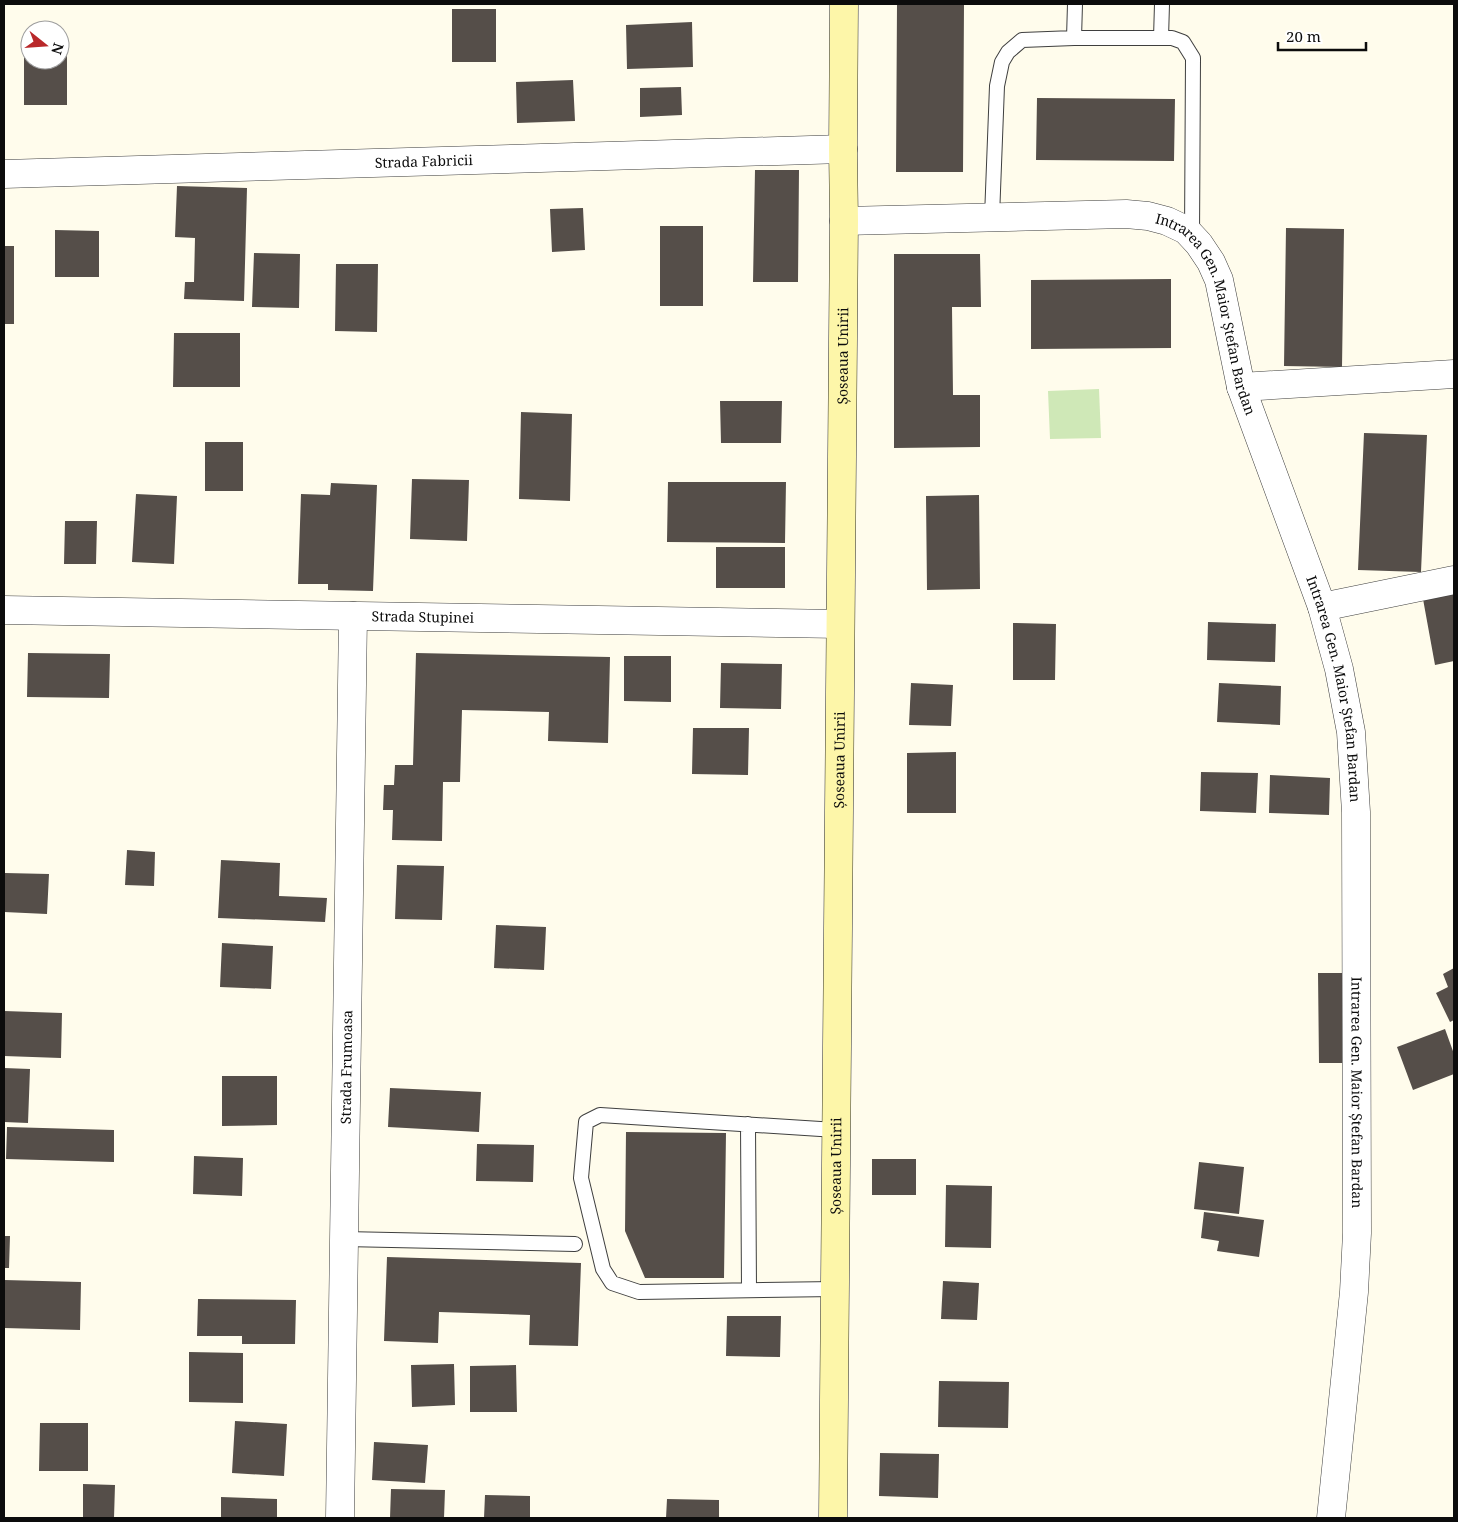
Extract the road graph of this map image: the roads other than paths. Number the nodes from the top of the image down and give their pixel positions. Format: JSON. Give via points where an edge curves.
{"nodes":[{"id":1,"x":844,"y":4,"type":"edge"},
{"id":2,"x":1076,"y":4,"type":"edge"},
{"id":3,"x":1162,"y":4,"type":"edge"},
{"id":4,"x":1074,"y":38,"type":"junction"},
{"id":5,"x":1161,"y":38,"type":"junction"},
{"id":6,"x":843,"y":149,"type":"junction"},
{"id":7,"x":4,"y":174,"type":"edge"},
{"id":8,"x":992,"y":217,"type":"junction"},
{"id":9,"x":844,"y":221,"type":"junction"},
{"id":10,"x":1192,"y":237,"type":"junction"},
{"id":11,"x":1454,"y":374,"type":"edge"},
{"id":12,"x":1241,"y":387,"type":"junction"},
{"id":13,"x":1454,"y":580,"type":"edge"},
{"id":14,"x":1322,"y":608,"type":"junction"},
{"id":15,"x":4,"y":610,"type":"edge"},
{"id":16,"x":353,"y":616,"type":"junction"},
{"id":17,"x":840,"y":624,"type":"junction"},
{"id":18,"x":748,"y":1124,"type":"junction"},
{"id":19,"x":836,"y":1130,"type":"junction"},
{"id":20,"x":344,"y":1239,"type":"junction"},
{"id":21,"x":575,"y":1244,"type":"dead end"},
{"id":22,"x":835,"y":1289,"type":"junction"},
{"id":23,"x":749,"y":1290,"type":"junction"},
{"id":24,"x":340,"y":1518,"type":"edge"},
{"id":25,"x":833,"y":1518,"type":"edge"},
{"id":26,"x":1331,"y":1518,"type":"edge"}],
"edges":[{"from":1,"to":6,"type":"main road","name":"Șoseaua Unirii"},
{"from":2,"to":4,"type":"lane"},
{"from":3,"to":5,"type":"lane"},
{"from":4,"to":5,"type":"lane"},
{"from":4,"to":8,"type":"lane","via":[[1022,40],[1002,62],[997,86]]},
{"from":5,"to":10,"type":"lane","via":[[1183,42],[1193,58]]},
{"from":6,"to":7,"type":"street","name":"Strada Fabricii"},
{"from":6,"to":9,"type":"main road","name":"Șoseaua Unirii"},
{"from":8,"to":9,"type":"street","name":"Intrarea Gen. Maior Ștefan Bardan"},
{"from":8,"to":10,"type":"street","name":"Intrarea Gen. Maior Ștefan Bardan","via":[[1148,216],[1186,230]]},
{"from":9,"to":17,"type":"main road","name":"Șoseaua Unirii"},
{"from":10,"to":12,"type":"street","name":"Intrarea Gen. Maior Ștefan Bardan","via":[[1211,262],[1219,280]]},
{"from":11,"to":12,"type":"street"},
{"from":12,"to":14,"type":"street","name":"Intrarea Gen. Maior Ștefan Bardan"},
{"from":13,"to":14,"type":"street"},
{"from":14,"to":26,"type":"street","name":"Intrarea Gen. Maior Ștefan Bardan","via":[[1339,669],[1351,732],[1356,812],[1357,1233]]},
{"from":15,"to":16,"type":"street","name":"Strada Stupinei"},
{"from":16,"to":17,"type":"street","name":"Strada Stupinei"},
{"from":16,"to":20,"type":"street","name":"Strada Frumoasa"},
{"from":17,"to":19,"type":"main road","name":"Șoseaua Unirii"},
{"from":18,"to":19,"type":"lane"},
{"from":18,"to":23,"type":"lane"},
{"from":18,"to":23,"type":"lane","via":[[600,1115],[586,1122],[581,1178],[603,1269],[612,1283],[639,1292]]},
{"from":19,"to":22,"type":"main road","name":"Șoseaua Unirii"},
{"from":20,"to":21,"type":"lane"},
{"from":20,"to":24,"type":"street","name":"Strada Frumoasa"},
{"from":22,"to":23,"type":"lane"},
{"from":22,"to":25,"type":"main road","name":"Șoseaua Unirii"}]}
